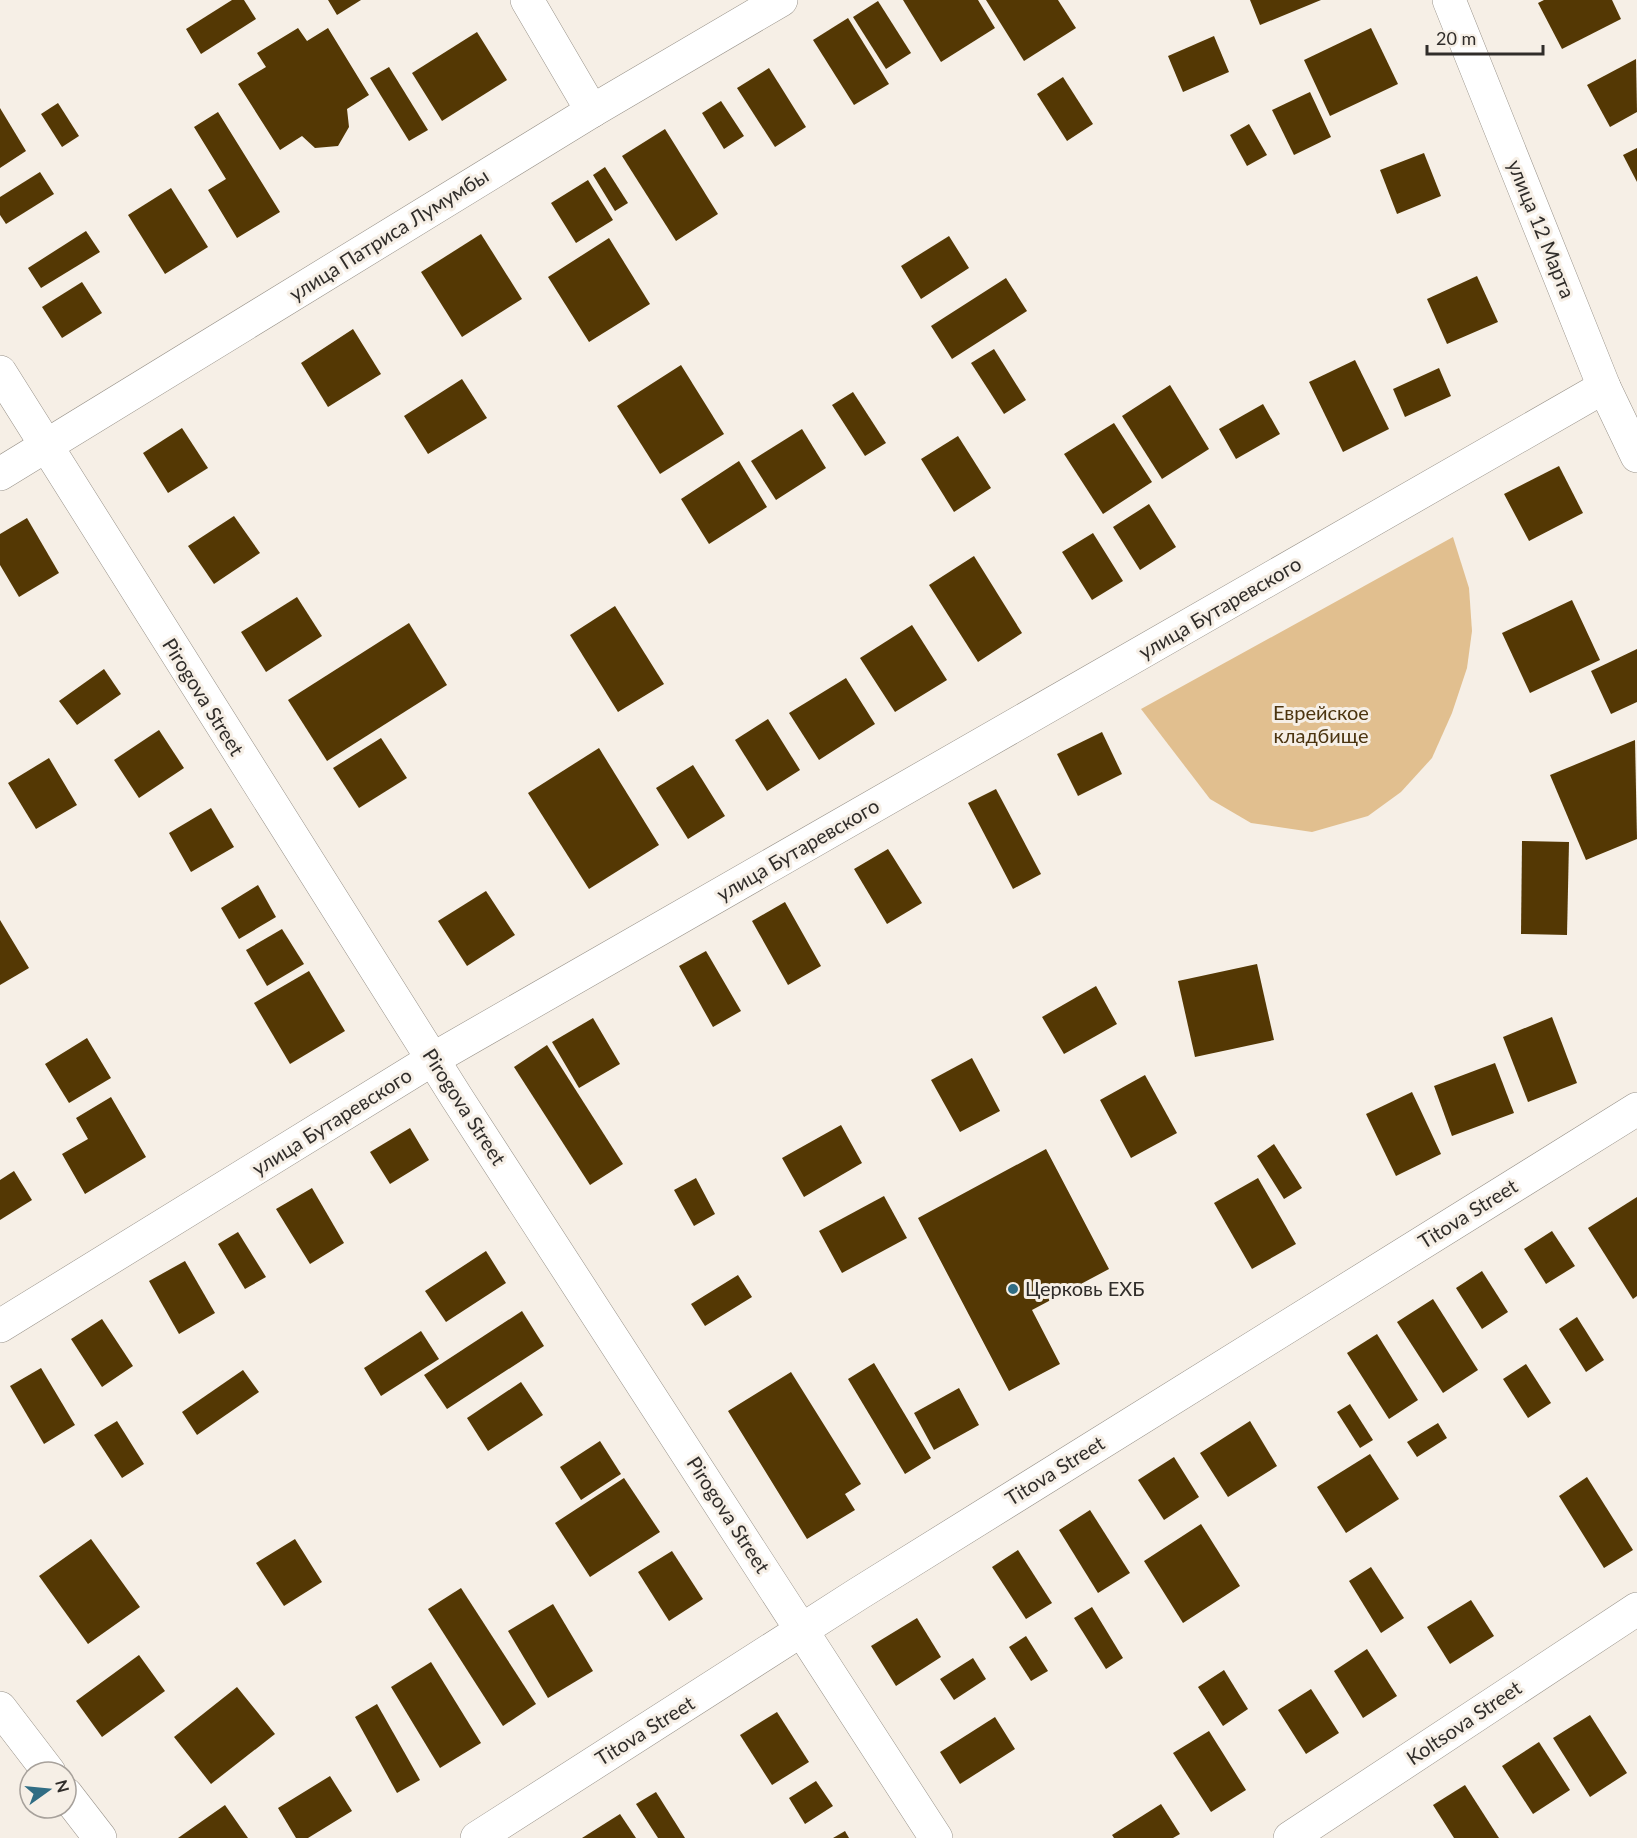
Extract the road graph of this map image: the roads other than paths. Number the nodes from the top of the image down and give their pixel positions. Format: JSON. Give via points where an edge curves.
{"nodes":[{"id":1,"x":527,"y":0,"type":"edge"},
{"id":2,"x":781,"y":0,"type":"edge"},
{"id":3,"x":1449,"y":0,"type":"edge"},
{"id":4,"x":592,"y":111,"type":"junction"},
{"id":5,"x":0,"y":372,"type":"edge"},
{"id":6,"x":1604,"y":387,"type":"junction"},
{"id":7,"x":45,"y":447,"type":"junction"},
{"id":8,"x":1637,"y":456,"type":"edge"},
{"id":9,"x":0,"y":474,"type":"edge"},
{"id":10,"x":434,"y":1059,"type":"junction"},
{"id":11,"x":1637,"y":1109,"type":"edge"},
{"id":12,"x":0,"y":1326,"type":"edge"},
{"id":13,"x":1637,"y":1609,"type":"edge"},
{"id":14,"x":802,"y":1630,"type":"junction"},
{"id":15,"x":0,"y":1708,"type":"edge"},
{"id":16,"x":40,"y":1760,"type":"edge"},
{"id":17,"x":78,"y":1810,"type":"edge"},
{"id":18,"x":100,"y":1838,"type":"edge"},
{"id":19,"x":477,"y":1838,"type":"edge"},
{"id":20,"x":936,"y":1838,"type":"edge"},
{"id":21,"x":1290,"y":1838,"type":"edge"}],
"edges":[{"from":1,"to":4,"type":"street"},
{"from":2,"to":4,"type":"street","name":"улица Патриса Лумумбы"},
{"from":3,"to":6,"type":"street","name":"улица 12 Марта"},
{"from":4,"to":7,"type":"street","name":"улица Патриса Лумумбы"},
{"from":5,"to":7,"type":"street","name":"Pirogova Street"},
{"from":6,"to":8,"type":"street","name":"улица 12 Марта"},
{"from":6,"to":10,"type":"street","name":"улица Бутаревского"},
{"from":7,"to":9,"type":"street","name":"улица Патриса Лумумбы"},
{"from":7,"to":10,"type":"street","name":"Pirogova Street"},
{"from":10,"to":12,"type":"street","name":"улица Бутаревского"},
{"from":10,"to":14,"type":"street","name":"Pirogova Street"},
{"from":11,"to":14,"type":"street","name":"Titova Street"},
{"from":13,"to":21,"type":"street","name":"Koltsova Street"},
{"from":14,"to":19,"type":"street","name":"Titova Street"},
{"from":14,"to":20,"type":"street","name":"Pirogova Street"},
{"from":15,"to":16,"type":"street"},
{"from":17,"to":18,"type":"street"}]}
